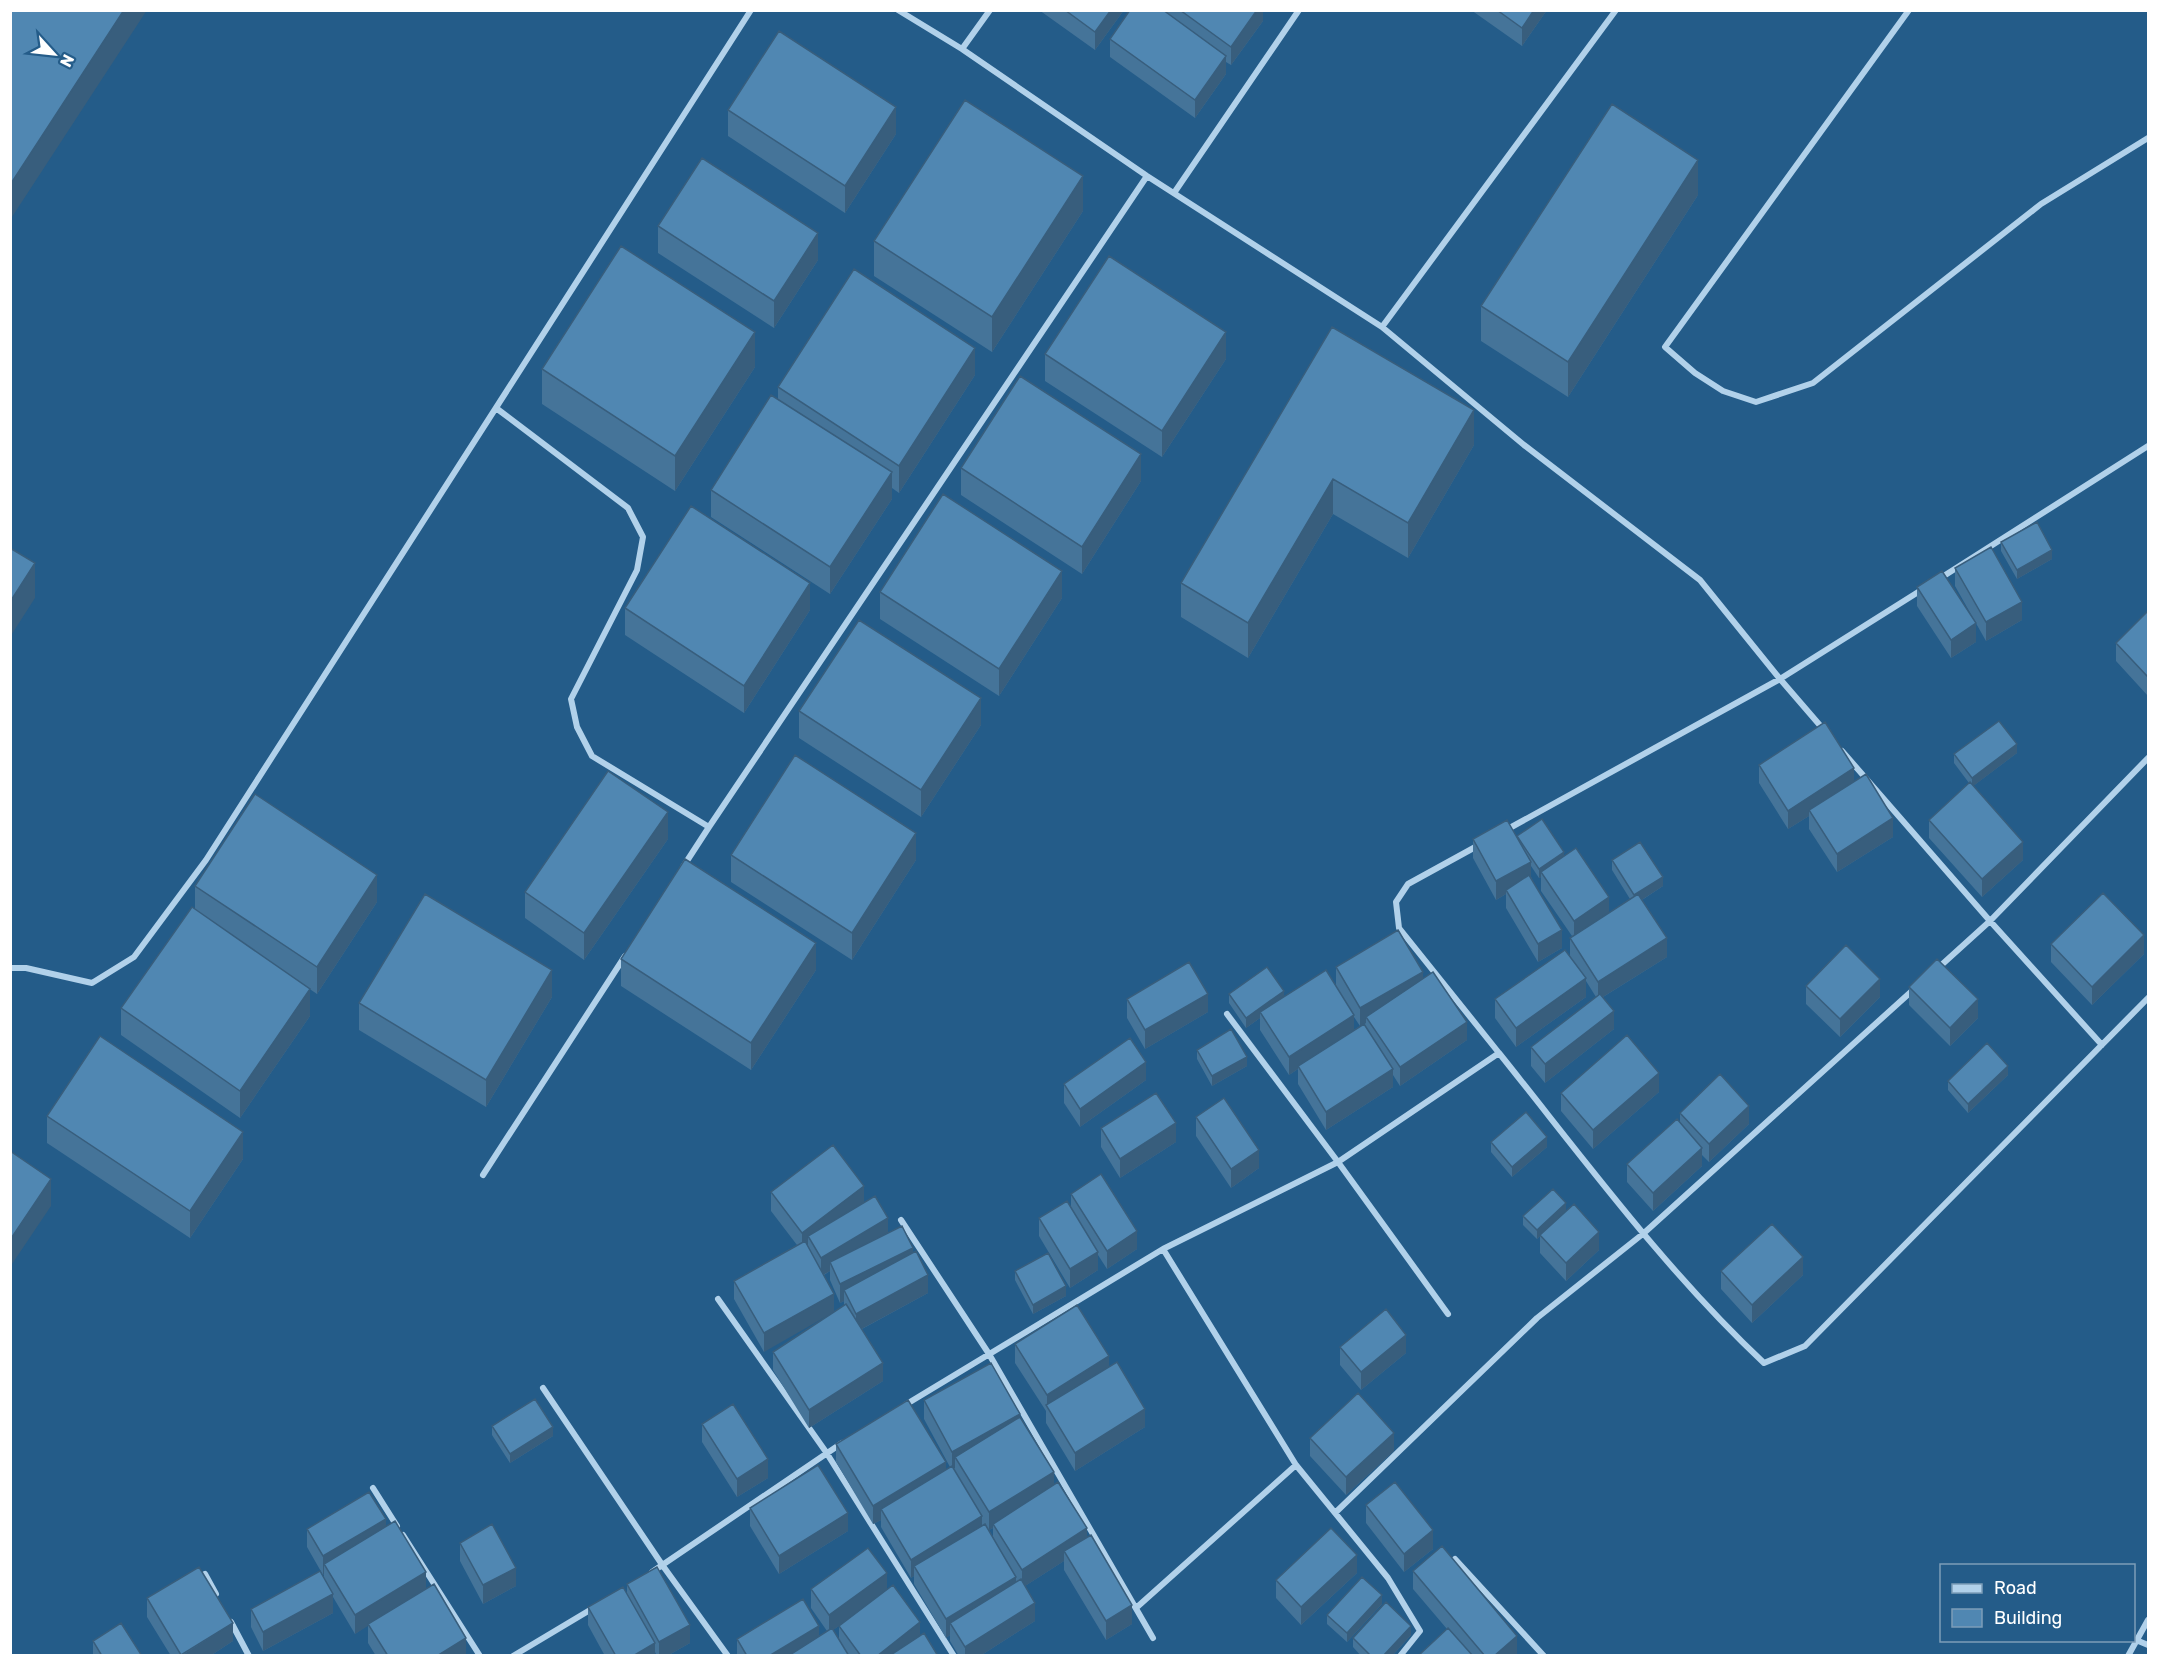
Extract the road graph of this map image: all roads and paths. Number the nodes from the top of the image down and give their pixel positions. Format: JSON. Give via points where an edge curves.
{"nodes":[{"id":1,"x":751,"y":10,"type":"edge"},
{"id":2,"x":898,"y":10,"type":"edge"},
{"id":3,"x":990,"y":10,"type":"edge"},
{"id":4,"x":1299,"y":10,"type":"edge"},
{"id":5,"x":1616,"y":10,"type":"edge"},
{"id":6,"x":1909,"y":10,"type":"edge"},
{"id":7,"x":962,"y":49,"type":"junction"},
{"id":8,"x":2148,"y":138,"type":"edge"},
{"id":9,"x":1147,"y":176,"type":"junction"},
{"id":10,"x":1174,"y":193,"type":"junction"},
{"id":11,"x":1382,"y":327,"type":"junction"},
{"id":12,"x":496,"y":408,"type":"junction"},
{"id":13,"x":2148,"y":446,"type":"edge"},
{"id":14,"x":1780,"y":680,"type":"junction"},
{"id":15,"x":1827,"y":733,"type":"edge"},
{"id":16,"x":1834,"y":742,"type":"edge"},
{"id":17,"x":2148,"y":758,"type":"edge"},
{"id":18,"x":709,"y":827,"type":"junction"},
{"id":19,"x":1501,"y":833,"type":"edge"},
{"id":20,"x":1491,"y":839,"type":"edge"},
{"id":21,"x":677,"y":877,"type":"edge"},
{"id":22,"x":1990,"y":921,"type":"junction"},
{"id":23,"x":632,"y":946,"type":"edge"},
{"id":24,"x":10,"y":968,"type":"edge"},
{"id":25,"x":1928,"y":977,"type":"edge"},
{"id":26,"x":1919,"y":985,"type":"edge"},
{"id":27,"x":2148,"y":998,"type":"edge"},
{"id":28,"x":1227,"y":1014,"type":"dead end"},
{"id":29,"x":2102,"y":1045,"type":"junction"},
{"id":30,"x":1499,"y":1053,"type":"junction"},
{"id":31,"x":1338,"y":1162,"type":"junction"},
{"id":32,"x":483,"y":1175,"type":"dead end"},
{"id":33,"x":901,"y":1220,"type":"dead end"},
{"id":34,"x":1644,"y":1233,"type":"junction"},
{"id":35,"x":1163,"y":1249,"type":"junction"},
{"id":36,"x":718,"y":1299,"type":"dead end"},
{"id":37,"x":1448,"y":1314,"type":"dead end"},
{"id":38,"x":989,"y":1353,"type":"junction"},
{"id":39,"x":543,"y":1388,"type":"dead end"},
{"id":40,"x":897,"y":1409,"type":"edge"},
{"id":41,"x":847,"y":1440,"type":"edge"},
{"id":42,"x":826,"y":1452,"type":"junction"},
{"id":43,"x":1296,"y":1465,"type":"junction"},
{"id":44,"x":373,"y":1488,"type":"dead end"},
{"id":45,"x":1335,"y":1513,"type":"junction"},
{"id":46,"x":1455,"y":1559,"type":"edge"},
{"id":47,"x":663,"y":1566,"type":"junction"},
{"id":48,"x":205,"y":1574,"type":"edge"},
{"id":49,"x":643,"y":1578,"type":"edge"},
{"id":50,"x":603,"y":1602,"type":"edge"},
{"id":51,"x":221,"y":1605,"type":"edge"},
{"id":52,"x":1136,"y":1608,"type":"junction"},
{"id":53,"x":227,"y":1615,"type":"edge"},
{"id":54,"x":2148,"y":1620,"type":"edge"},
{"id":55,"x":1153,"y":1638,"type":"dead end"},
{"id":56,"x":2136,"y":1640,"type":"junction"},
{"id":57,"x":2148,"y":1645,"type":"edge"},
{"id":58,"x":249,"y":1656,"type":"edge"},
{"id":59,"x":480,"y":1656,"type":"edge"},
{"id":60,"x":513,"y":1656,"type":"edge"},
{"id":61,"x":728,"y":1656,"type":"edge"},
{"id":62,"x":954,"y":1656,"type":"edge"},
{"id":63,"x":1400,"y":1656,"type":"edge"},
{"id":64,"x":1544,"y":1656,"type":"edge"},
{"id":65,"x":2128,"y":1656,"type":"edge"}],
"edges":[{"from":1,"to":12,"type":"street"},
{"from":2,"to":7,"type":"street"},
{"from":3,"to":7,"type":"street"},
{"from":4,"to":10,"type":"street"},
{"from":5,"to":11,"type":"street"},
{"from":6,"to":8,"type":"street","via":[[1665,347],[1723,391],[1756,402],[1814,383],[2041,204]]},
{"from":7,"to":9,"type":"street"},
{"from":9,"to":10,"type":"street"},
{"from":9,"to":18,"type":"street"},
{"from":10,"to":11,"type":"street"},
{"from":11,"to":14,"type":"street","via":[[1524,445],[1700,580]]},
{"from":12,"to":18,"type":"street","via":[[628,508],[643,537],[637,570],[571,699],[577,727],[592,756]]},
{"from":12,"to":24,"type":"street","via":[[206,860],[134,957],[92,983]]},
{"from":13,"to":14,"type":"street"},
{"from":14,"to":15,"type":"street"},
{"from":14,"to":19,"type":"street"},
{"from":16,"to":22,"type":"street"},
{"from":17,"to":22,"type":"street"},
{"from":18,"to":21,"type":"street"},
{"from":20,"to":30,"type":"street","via":[[1408,884],[1396,902],[1399,928]]},
{"from":22,"to":25,"type":"street"},
{"from":22,"to":29,"type":"street"},
{"from":23,"to":32,"type":"street"},
{"from":26,"to":34,"type":"street"},
{"from":27,"to":29,"type":"street"},
{"from":28,"to":31,"type":"street"},
{"from":29,"to":34,"type":"street","via":[[1805,1346],[1764,1363],[1724,1325]]},
{"from":30,"to":31,"type":"street"},
{"from":30,"to":34,"type":"street"},
{"from":31,"to":35,"type":"street"},
{"from":31,"to":37,"type":"street"},
{"from":33,"to":38,"type":"street"},
{"from":34,"to":45,"type":"street","via":[[1537,1318]]},
{"from":35,"to":38,"type":"street"},
{"from":35,"to":43,"type":"street"},
{"from":36,"to":42,"type":"street"},
{"from":38,"to":40,"type":"street"},
{"from":38,"to":52,"type":"street"},
{"from":39,"to":47,"type":"street"},
{"from":41,"to":42,"type":"street"},
{"from":42,"to":47,"type":"street"},
{"from":42,"to":62,"type":"street"},
{"from":43,"to":45,"type":"street"},
{"from":43,"to":52,"type":"street"},
{"from":44,"to":59,"type":"street"},
{"from":45,"to":63,"type":"street","via":[[1388,1578],[1420,1631]]},
{"from":46,"to":64,"type":"street"},
{"from":47,"to":49,"type":"street"},
{"from":47,"to":61,"type":"street"},
{"from":48,"to":51,"type":"street"},
{"from":50,"to":60,"type":"street"},
{"from":52,"to":55,"type":"street"},
{"from":53,"to":58,"type":"street"},
{"from":54,"to":56,"type":"street"},
{"from":56,"to":57,"type":"street"},
{"from":56,"to":65,"type":"street"}]}
